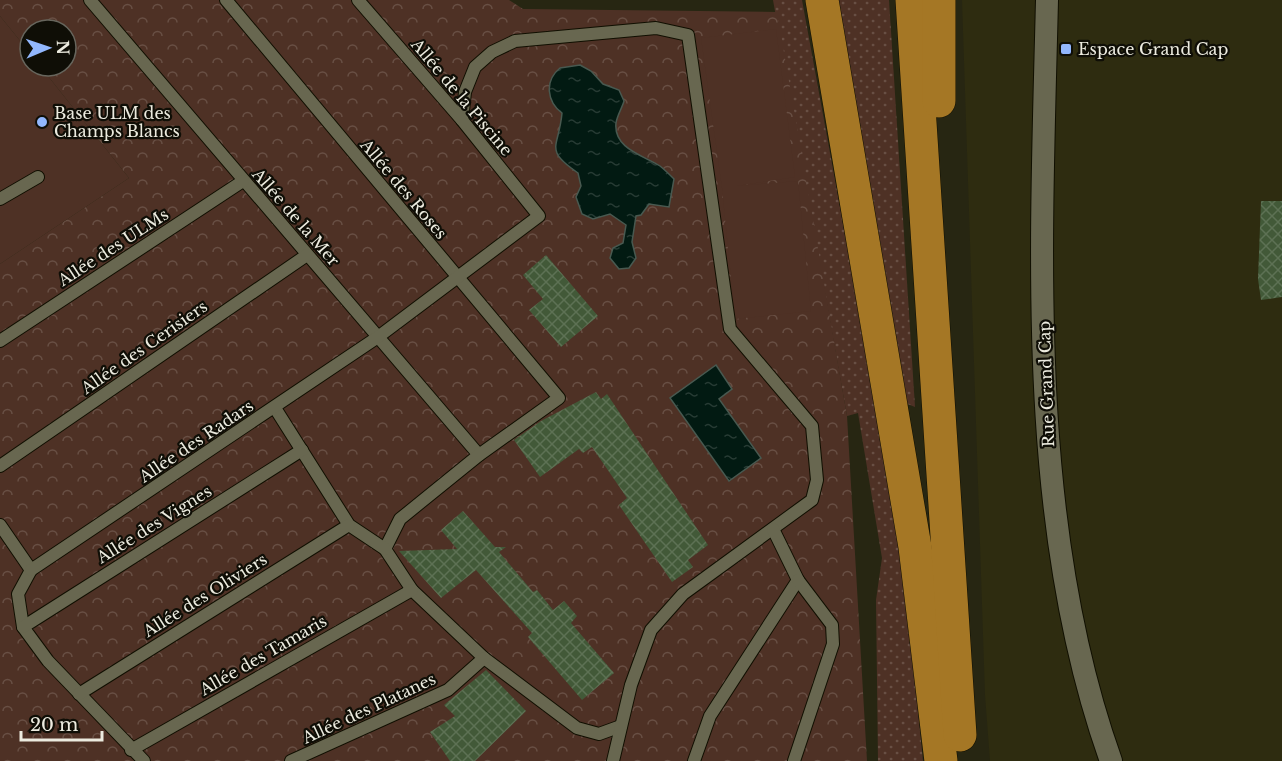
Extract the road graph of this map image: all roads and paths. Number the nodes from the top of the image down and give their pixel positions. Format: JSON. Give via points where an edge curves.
{"nodes":[{"id":1,"x":90,"y":0,"type":"edge"},
{"id":2,"x":226,"y":0,"type":"edge"},
{"id":3,"x":358,"y":0,"type":"edge"},
{"id":4,"x":822,"y":0,"type":"edge"},
{"id":5,"x":912,"y":0,"type":"edge"},
{"id":6,"x":939,"y":0,"type":"edge"},
{"id":7,"x":1047,"y":0,"type":"edge"},
{"id":8,"x":462,"y":120,"type":"junction"},
{"id":9,"x":38,"y":177,"type":"dead end"},
{"id":10,"x":243,"y":181,"type":"junction"},
{"id":11,"x":0,"y":199,"type":"edge"},
{"id":12,"x":539,"y":216,"type":"joint"},
{"id":13,"x":307,"y":255,"type":"junction"},
{"id":14,"x":457,"y":278,"type":"junction"},
{"id":15,"x":378,"y":337,"type":"junction"},
{"id":16,"x":0,"y":341,"type":"edge"},
{"id":17,"x":275,"y":408,"type":"junction"},
{"id":18,"x":302,"y":450,"type":"junction"},
{"id":19,"x":479,"y":455,"type":"junction"},
{"id":20,"x":0,"y":466,"type":"edge"},
{"id":21,"x":0,"y":525,"type":"edge"},
{"id":22,"x":349,"y":525,"type":"junction"},
{"id":23,"x":773,"y":529,"type":"junction"},
{"id":24,"x":946,"y":529,"type":"junction"},
{"id":25,"x":385,"y":549,"type":"junction"},
{"id":26,"x":31,"y":570,"type":"junction"},
{"id":27,"x":798,"y":580,"type":"junction"},
{"id":28,"x":412,"y":590,"type":"junction"},
{"id":29,"x":23,"y":627,"type":"junction"},
{"id":30,"x":484,"y":657,"type":"junction"},
{"id":31,"x":79,"y":694,"type":"junction"},
{"id":32,"x":621,"y":726,"type":"junction"},
{"id":33,"x":131,"y":750,"type":"junction"},
{"id":34,"x":144,"y":761,"type":"edge"},
{"id":35,"x":291,"y":761,"type":"edge"},
{"id":36,"x":613,"y":761,"type":"edge"},
{"id":37,"x":694,"y":761,"type":"edge"},
{"id":38,"x":794,"y":761,"type":"edge"},
{"id":39,"x":941,"y":761,"type":"edge"},
{"id":40,"x":962,"y":761,"type":"edge"},
{"id":41,"x":1111,"y":761,"type":"edge"}],
"edges":[{"from":1,"to":10,"type":"lane","name":"Allée de la Mer"},
{"from":2,"to":14,"type":"lane","name":"Allée des Roses"},
{"from":3,"to":8,"type":"lane","name":"Allée de la Piscine"},
{"from":4,"to":39,"type":"highway","via":[[915,547]]},
{"from":5,"to":24,"type":"highway"},
{"from":6,"to":24,"type":"highway"},
{"from":7,"to":41,"type":"street","name":"Rue Grand Cap","via":[[1043,270],[1050,465],[1061,566],[1078,649]]},
{"from":8,"to":12,"type":"lane","name":"Allée de la Piscine"},
{"from":8,"to":23,"type":"lane","via":[[465,92],[475,67],[492,52],[515,41],[656,28],[688,35],[730,329],[812,426],[817,480],[812,500]]},
{"from":9,"to":11,"type":"lane"},
{"from":10,"to":13,"type":"lane","name":"Allée de la Mer"},
{"from":10,"to":16,"type":"lane","name":"Allée des ULMs"},
{"from":12,"to":14,"type":"lane","name":"Allée des Radars"},
{"from":13,"to":15,"type":"lane","name":"Allée de la Mer"},
{"from":13,"to":20,"type":"lane","name":"Allée des Cerisiers"},
{"from":14,"to":15,"type":"lane","name":"Allée des Radars"},
{"from":14,"to":19,"type":"lane","name":"Allée des Roses","via":[[559,398]]},
{"from":15,"to":17,"type":"lane","name":"Allée des Radars"},
{"from":15,"to":19,"type":"lane","name":"Allée de la Mer"},
{"from":17,"to":18,"type":"lane"},
{"from":17,"to":26,"type":"lane","name":"Allée des Radars"},
{"from":18,"to":22,"type":"lane"},
{"from":18,"to":29,"type":"lane","name":"Allée des Vignes"},
{"from":19,"to":25,"type":"lane","via":[[400,519]]},
{"from":21,"to":26,"type":"lane"},
{"from":22,"to":25,"type":"lane"},
{"from":22,"to":31,"type":"lane","name":"Allée des Oliviers"},
{"from":23,"to":27,"type":"lane"},
{"from":23,"to":32,"type":"lane","via":[[683,594],[651,630],[630,685]]},
{"from":24,"to":40,"type":"highway"},
{"from":25,"to":28,"type":"lane"},
{"from":26,"to":29,"type":"lane","via":[[18,594]]},
{"from":27,"to":37,"type":"lane","via":[[710,716]]},
{"from":27,"to":38,"type":"lane","via":[[832,625],[833,644]]},
{"from":28,"to":30,"type":"lane"},
{"from":28,"to":33,"type":"lane","name":"Allée des Tamaris"},
{"from":29,"to":31,"type":"lane"},
{"from":30,"to":32,"type":"lane","via":[[578,728],[599,734]]},
{"from":30,"to":35,"type":"lane","name":"Allée des Platanes","via":[[448,690]]},
{"from":31,"to":33,"type":"lane"},
{"from":32,"to":36,"type":"lane"},
{"from":33,"to":34,"type":"lane"}]}
